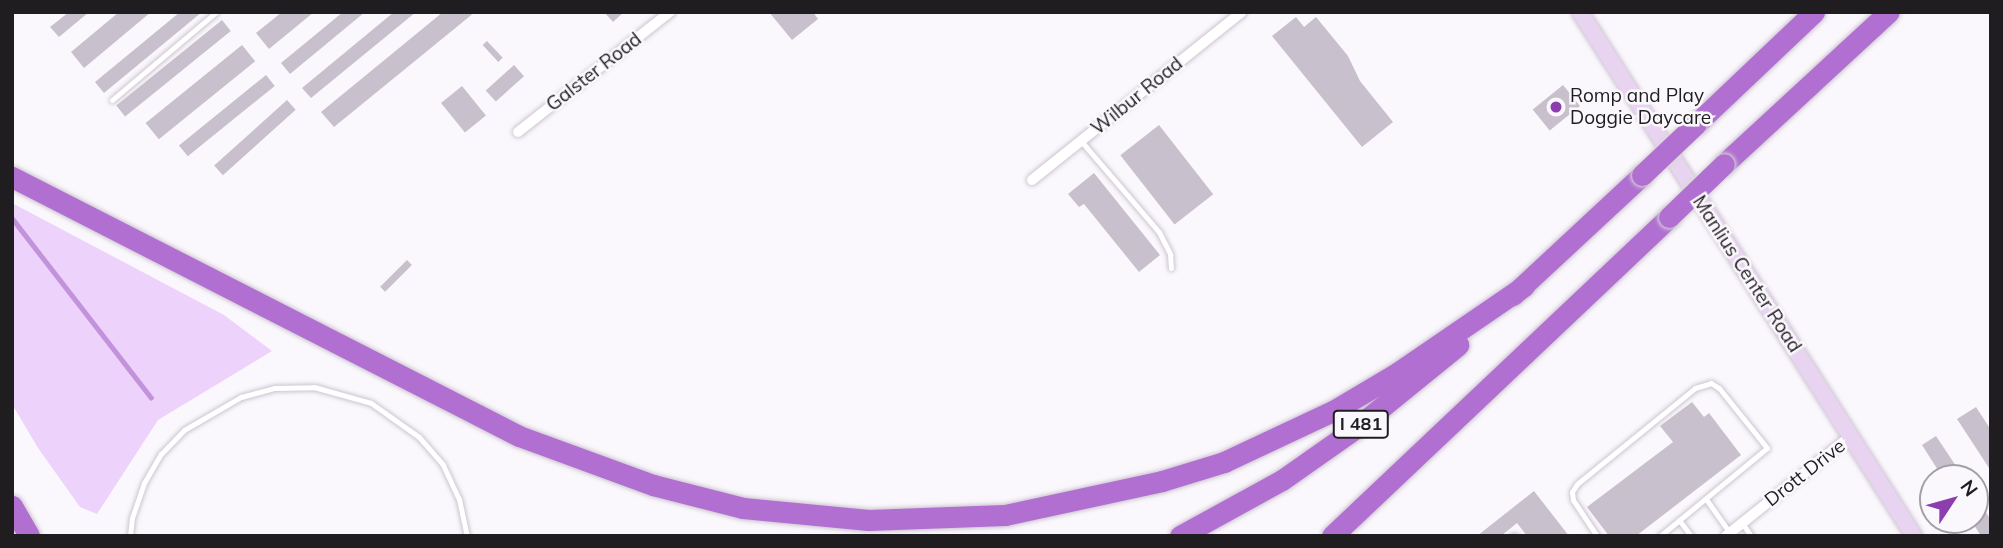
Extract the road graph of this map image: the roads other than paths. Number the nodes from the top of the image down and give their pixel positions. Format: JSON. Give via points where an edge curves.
{"nodes":[{"id":1,"x":216,"y":12,"type":"edge"},
{"id":2,"x":670,"y":12,"type":"edge"},
{"id":3,"x":1242,"y":12,"type":"edge"},
{"id":4,"x":1580,"y":12,"type":"edge"},
{"id":5,"x":1814,"y":12,"type":"edge"},
{"id":6,"x":1888,"y":12,"type":"edge"},
{"id":7,"x":112,"y":100,"type":"dead end"},
{"id":8,"x":518,"y":132,"type":"dead end"},
{"id":9,"x":1081,"y":141,"type":"junction"},
{"id":10,"x":12,"y":177,"type":"edge"},
{"id":11,"x":1032,"y":180,"type":"dead end"},
{"id":12,"x":1171,"y":268,"type":"dead end"},
{"id":13,"x":1524,"y":286,"type":"junction"},
{"id":14,"x":1852,"y":436,"type":"junction"},
{"id":15,"x":1706,"y":499,"type":"junction"},
{"id":16,"x":12,"y":506,"type":"edge"},
{"id":17,"x":1679,"y":520,"type":"junction"},
{"id":18,"x":1742,"y":523,"type":"junction"},
{"id":19,"x":1728,"y":534,"type":"edge"},
{"id":20,"x":29,"y":536,"type":"edge"},
{"id":21,"x":131,"y":536,"type":"edge"},
{"id":22,"x":467,"y":536,"type":"edge"},
{"id":23,"x":1180,"y":536,"type":"edge"},
{"id":24,"x":1332,"y":536,"type":"edge"},
{"id":25,"x":1597,"y":536,"type":"edge"},
{"id":26,"x":1660,"y":536,"type":"edge"},
{"id":27,"x":1691,"y":536,"type":"edge"},
{"id":28,"x":1751,"y":536,"type":"edge"},
{"id":29,"x":1914,"y":536,"type":"edge"}],
"edges":[{"from":1,"to":7,"type":"lane"},
{"from":2,"to":8,"type":"street","name":"Galster Road"},
{"from":3,"to":9,"type":"street","name":"Wilbur Road"},
{"from":4,"to":14,"type":"main road","name":"Manlius Center Road"},
{"from":5,"to":13,"type":"highway","number":"I 481","bridge":true},
{"from":6,"to":24,"type":"highway","bridge":true},
{"from":9,"to":11,"type":"street","name":"Wilbur Road"},
{"from":9,"to":12,"type":"lane","via":[[1159,232]]},
{"from":10,"to":13,"type":"highway","via":[[519,436],[653,485],[743,508],[868,520],[1005,515],[1161,481],[1224,462],[1333,411]]},
{"from":13,"to":23,"type":"highway","number":"I 481","via":[[1356,428],[1282,480]]},
{"from":14,"to":18,"type":"street","name":"Drott Drive"},
{"from":14,"to":29,"type":"main road","name":"Manlius Center Road"},
{"from":15,"to":17,"type":"lane"},
{"from":15,"to":19,"type":"lane"},
{"from":15,"to":25,"type":"lane","via":[[1767,447],[1711,383],[1695,388],[1577,484],[1573,500]]},
{"from":16,"to":20,"type":"highway"},
{"from":17,"to":26,"type":"lane"},
{"from":17,"to":27,"type":"lane"},
{"from":18,"to":19,"type":"street","name":"Drott Drive"},
{"from":18,"to":28,"type":"lane"},
{"from":21,"to":22,"type":"lane","via":[[144,483],[161,454],[184,430],[241,397],[275,388],[314,387],[371,403],[419,438],[443,465]]}]}
